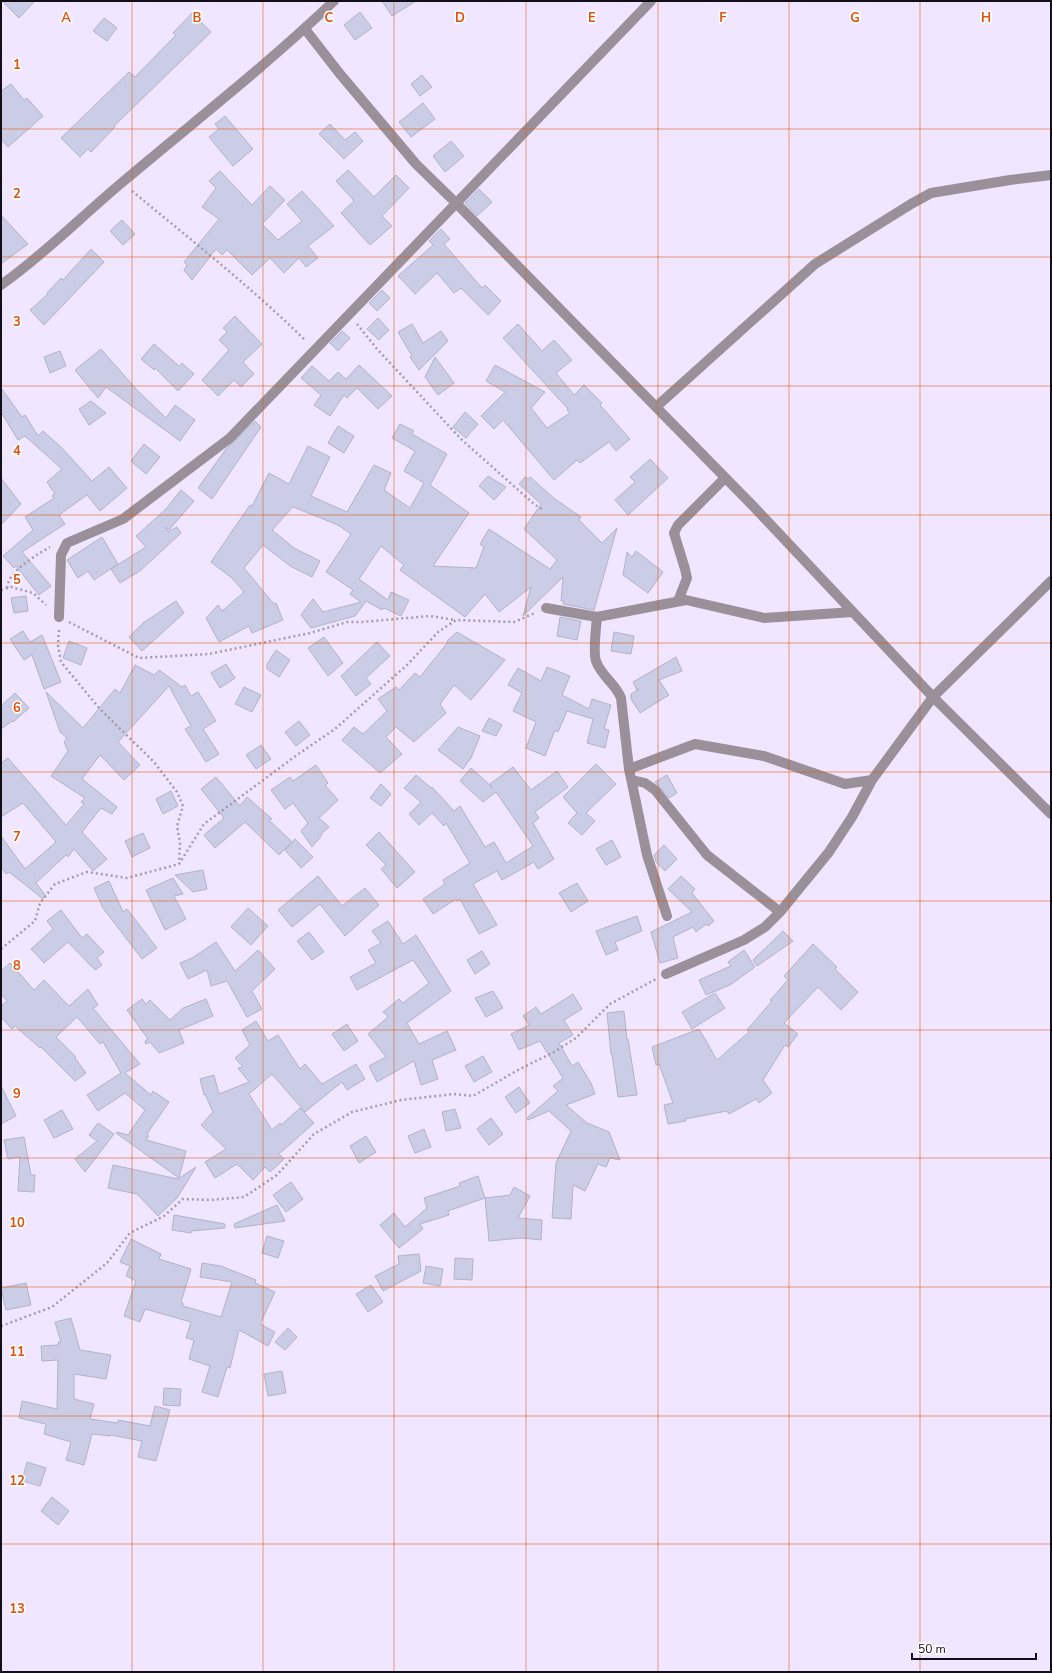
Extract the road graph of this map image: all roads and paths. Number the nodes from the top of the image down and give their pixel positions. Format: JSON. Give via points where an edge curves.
{"nodes":[{"id":1,"x":334,"y":1,"type":"edge"},
{"id":2,"x":651,"y":1,"type":"edge"},
{"id":3,"x":305,"y":29,"type":"junction"},
{"id":4,"x":1051,"y":175,"type":"edge"},
{"id":5,"x":121,"y":183,"type":"junction"},
{"id":6,"x":456,"y":203,"type":"junction"},
{"id":7,"x":1,"y":285,"type":"edge"},
{"id":8,"x":352,"y":319,"type":"dead end"},
{"id":9,"x":309,"y":344,"type":"dead end"},
{"id":10,"x":656,"y":407,"type":"junction"},
{"id":11,"x":724,"y":478,"type":"junction"},
{"id":12,"x":543,"y":510,"type":"dead end"},
{"id":13,"x":67,"y":544,"type":"junction"},
{"id":14,"x":1051,"y":581,"type":"edge"},
{"id":15,"x":7,"y":588,"type":"junction"},
{"id":16,"x":1,"y":590,"type":"edge"},
{"id":17,"x":678,"y":601,"type":"junction"},
{"id":18,"x":546,"y":608,"type":"joint"},
{"id":19,"x":853,"y":612,"type":"junction"},
{"id":20,"x":597,"y":616,"type":"junction"},
{"id":21,"x":59,"y":617,"type":"junction"},
{"id":22,"x":456,"y":620,"type":"junction"},
{"id":23,"x":933,"y":697,"type":"junction"},
{"id":24,"x":629,"y":768,"type":"junction"},
{"id":25,"x":632,"y":780,"type":"junction"},
{"id":26,"x":872,"y":780,"type":"junction"},
{"id":27,"x":1051,"y":814,"type":"edge"},
{"id":28,"x":179,"y":864,"type":"junction"},
{"id":29,"x":780,"y":912,"type":"junction"},
{"id":30,"x":667,"y":916,"type":"dead end"},
{"id":31,"x":1,"y":949,"type":"edge"},
{"id":32,"x":666,"y":974,"type":"joint"},
{"id":33,"x":1,"y":1326,"type":"edge"}],
"edges":[{"from":1,"to":3,"type":"street"},
{"from":2,"to":6,"type":"street"},
{"from":3,"to":5,"type":"street"},
{"from":3,"to":6,"type":"street","via":[[416,164]]},
{"from":4,"to":10,"type":"street","via":[[931,193],[911,204],[815,264]]},
{"from":5,"to":7,"type":"street"},
{"from":5,"to":9,"type":"path","via":[[222,265]]},
{"from":6,"to":10,"type":"street"},
{"from":6,"to":13,"type":"street","via":[[230,438],[123,519]]},
{"from":8,"to":12,"type":"path","via":[[462,440]]},
{"from":10,"to":11,"type":"street"},
{"from":11,"to":17,"type":"street","via":[[678,525],[674,533],[686,569],[686,578]]},
{"from":11,"to":19,"type":"street"},
{"from":13,"to":15,"type":"path","via":[[50,547],[36,555],[10,578]]},
{"from":13,"to":21,"type":"street","via":[[61,555]]},
{"from":14,"to":23,"type":"street"},
{"from":15,"to":16,"type":"path"},
{"from":15,"to":21,"type":"path","via":[[33,593]]},
{"from":17,"to":19,"type":"street","via":[[693,601],[764,618]]},
{"from":17,"to":20,"type":"street"},
{"from":18,"to":20,"type":"street"},
{"from":18,"to":22,"type":"path","via":[[514,622]]},
{"from":19,"to":23,"type":"street"},
{"from":20,"to":24,"type":"street","via":[[595,660],[618,690],[621,698]]},
{"from":21,"to":22,"type":"path","via":[[139,658],[209,654],[310,633],[347,622],[430,616]]},
{"from":21,"to":28,"type":"path","via":[[58,645],[61,662],[99,708],[154,762],[177,792],[183,806],[177,826],[180,843]]},
{"from":22,"to":28,"type":"path","via":[[438,632],[408,665],[336,729],[204,824]]},
{"from":23,"to":26,"type":"street"},
{"from":23,"to":27,"type":"street"},
{"from":24,"to":25,"type":"street"},
{"from":24,"to":26,"type":"street","via":[[695,744],[764,756],[845,784]]},
{"from":25,"to":29,"type":"street","via":[[645,783],[655,790],[707,855]]},
{"from":25,"to":30,"type":"street","via":[[647,855]]},
{"from":26,"to":29,"type":"street","via":[[829,852]]},
{"from":28,"to":31,"type":"path","via":[[127,878],[86,872],[55,884],[40,903],[35,921]]},
{"from":29,"to":32,"type":"street","via":[[765,927],[744,940]]},
{"from":32,"to":33,"type":"path","via":[[610,1004],[576,1038],[554,1052],[473,1096],[454,1094],[401,1100],[352,1112],[314,1134],[277,1175],[244,1197],[183,1199],[164,1216],[130,1233],[107,1263],[52,1307]]}]}
